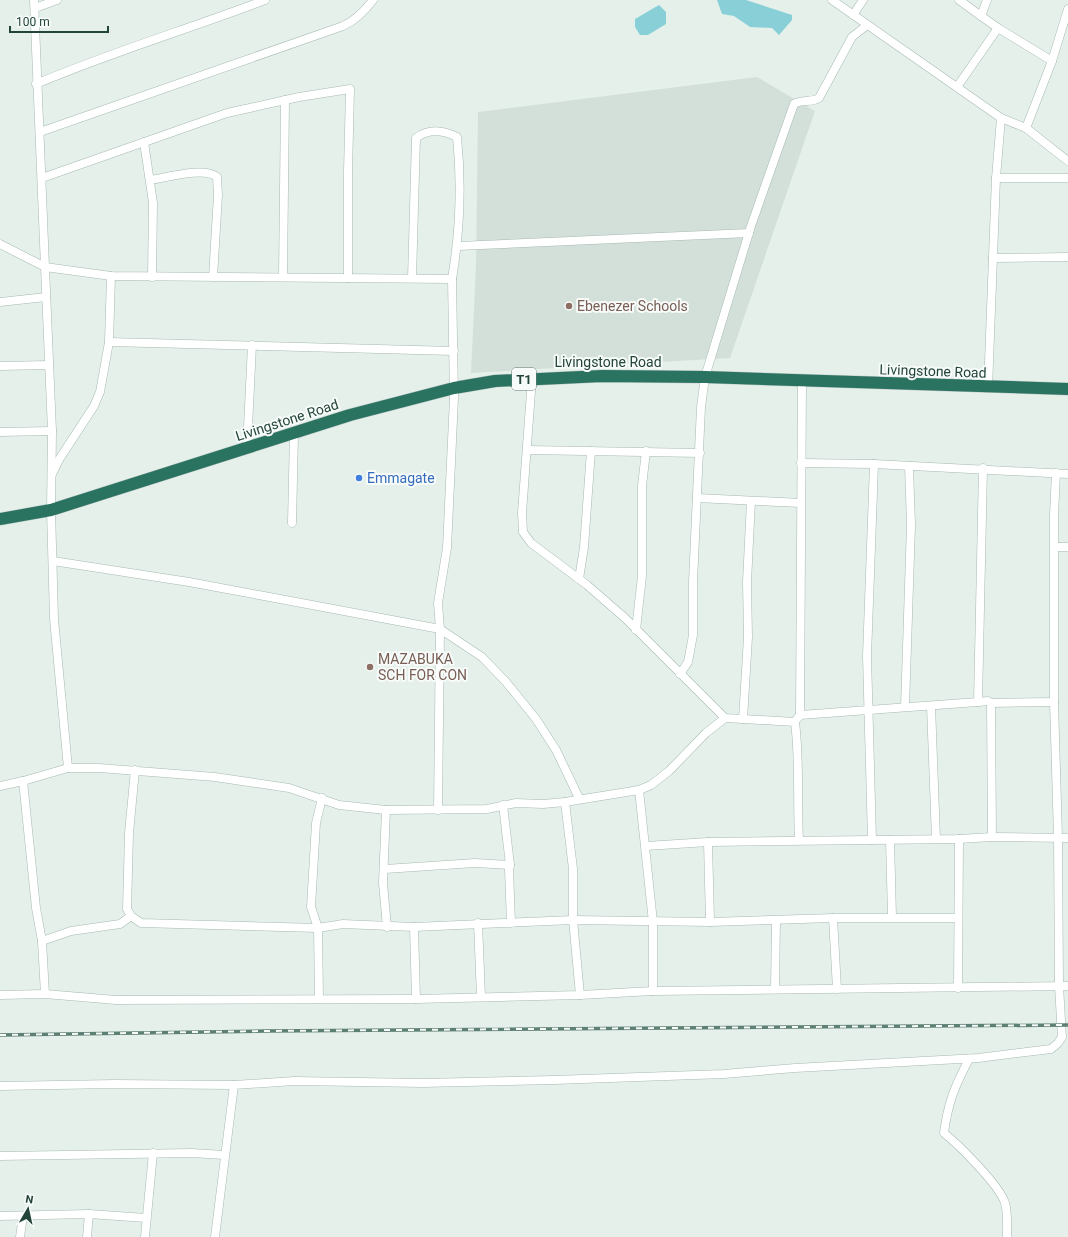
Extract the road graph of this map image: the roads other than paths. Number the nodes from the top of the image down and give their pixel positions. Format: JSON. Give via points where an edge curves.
{"nodes":[{"id":1,"x":57,"y":0,"type":"edge"},
{"id":2,"x":265,"y":0,"type":"edge"},
{"id":3,"x":373,"y":0,"type":"edge"},
{"id":4,"x":832,"y":0,"type":"edge"},
{"id":5,"x":863,"y":0,"type":"edge"},
{"id":6,"x":959,"y":0,"type":"edge"},
{"id":7,"x":986,"y":0,"type":"edge"},
{"id":8,"x":34,"y":4,"type":"edge"},
{"id":9,"x":1068,"y":9,"type":"edge"},
{"id":10,"x":853,"y":15,"type":"junction"},
{"id":11,"x":981,"y":16,"type":"junction"},
{"id":12,"x":867,"y":25,"type":"junction"},
{"id":13,"x":998,"y":28,"type":"junction"},
{"id":14,"x":1052,"y":61,"type":"junction"},
{"id":15,"x":36,"y":84,"type":"junction"},
{"id":16,"x":957,"y":87,"type":"junction"},
{"id":17,"x":285,"y":100,"type":"junction"},
{"id":18,"x":1001,"y":118,"type":"junction"},
{"id":19,"x":1026,"y":128,"type":"junction"},
{"id":20,"x":40,"y":132,"type":"junction"},
{"id":21,"x":144,"y":142,"type":"junction"},
{"id":22,"x":1068,"y":161,"type":"edge"},
{"id":23,"x":42,"y":178,"type":"junction"},
{"id":24,"x":996,"y":178,"type":"junction"},
{"id":25,"x":1068,"y":178,"type":"edge"},
{"id":26,"x":150,"y":180,"type":"junction"},
{"id":27,"x":749,"y":232,"type":"junction"},
{"id":28,"x":0,"y":244,"type":"edge"},
{"id":29,"x":458,"y":246,"type":"junction"},
{"id":30,"x":1068,"y":257,"type":"edge"},
{"id":31,"x":993,"y":258,"type":"junction"},
{"id":32,"x":45,"y":267,"type":"junction"},
{"id":33,"x":111,"y":276,"type":"junction"},
{"id":34,"x":152,"y":277,"type":"junction"},
{"id":35,"x":213,"y":277,"type":"junction"},
{"id":36,"x":283,"y":278,"type":"junction"},
{"id":37,"x":348,"y":278,"type":"junction"},
{"id":38,"x":412,"y":278,"type":"junction"},
{"id":39,"x":452,"y":279,"type":"junction"},
{"id":40,"x":46,"y":297,"type":"junction"},
{"id":41,"x":0,"y":302,"type":"edge"},
{"id":42,"x":109,"y":342,"type":"junction"},
{"id":43,"x":252,"y":345,"type":"junction"},
{"id":44,"x":454,"y":351,"type":"junction"},
{"id":45,"x":49,"y":364,"type":"junction"},
{"id":46,"x":0,"y":366,"type":"edge"},
{"id":47,"x":705,"y":377,"type":"junction"},
{"id":48,"x":532,"y":378,"type":"junction"},
{"id":49,"x":802,"y":381,"type":"junction"},
{"id":50,"x":454,"y":388,"type":"junction"},
{"id":51,"x":988,"y":388,"type":"junction"},
{"id":52,"x":1068,"y":389,"type":"edge"},
{"id":53,"x":52,"y":431,"type":"junction"},
{"id":54,"x":0,"y":432,"type":"edge"},
{"id":55,"x":294,"y":434,"type":"junction"},
{"id":56,"x":247,"y":448,"type":"junction"},
{"id":57,"x":527,"y":450,"type":"junction"},
{"id":58,"x":591,"y":451,"type":"junction"},
{"id":59,"x":646,"y":452,"type":"junction"},
{"id":60,"x":700,"y":453,"type":"junction"},
{"id":61,"x":801,"y":463,"type":"junction"},
{"id":62,"x":874,"y":464,"type":"junction"},
{"id":63,"x":909,"y":466,"type":"junction"},
{"id":64,"x":983,"y":468,"type":"junction"},
{"id":65,"x":1056,"y":473,"type":"junction"},
{"id":66,"x":1068,"y":474,"type":"edge"},
{"id":67,"x":50,"y":478,"type":"junction"},
{"id":68,"x":697,"y":498,"type":"junction"},
{"id":69,"x":751,"y":501,"type":"junction"},
{"id":70,"x":801,"y":503,"type":"junction"},
{"id":71,"x":51,"y":510,"type":"junction"},
{"id":72,"x":0,"y":519,"type":"edge"},
{"id":73,"x":292,"y":524,"type":"dead end"},
{"id":74,"x":1055,"y":547,"type":"junction"},
{"id":75,"x":1068,"y":547,"type":"edge"},
{"id":76,"x":53,"y":561,"type":"junction"},
{"id":77,"x":579,"y":580,"type":"junction"},
{"id":78,"x":440,"y":629,"type":"junction"},
{"id":79,"x":636,"y":630,"type":"junction"},
{"id":80,"x":680,"y":674,"type":"junction"},
{"id":81,"x":978,"y":702,"type":"junction"},
{"id":82,"x":1054,"y":702,"type":"junction"},
{"id":83,"x":991,"y":703,"type":"junction"},
{"id":84,"x":931,"y":706,"type":"junction"},
{"id":85,"x":905,"y":707,"type":"junction"},
{"id":86,"x":868,"y":709,"type":"junction"},
{"id":87,"x":725,"y":718,"type":"junction"},
{"id":88,"x":797,"y":718,"type":"junction"},
{"id":89,"x":743,"y":719,"type":"junction"},
{"id":90,"x":68,"y":768,"type":"junction"},
{"id":91,"x":135,"y":770,"type":"junction"},
{"id":92,"x":23,"y":781,"type":"junction"},
{"id":93,"x":0,"y":786,"type":"edge"},
{"id":94,"x":639,"y":790,"type":"junction"},
{"id":95,"x":322,"y":798,"type":"junction"},
{"id":96,"x":579,"y":798,"type":"junction"},
{"id":97,"x":565,"y":802,"type":"junction"},
{"id":98,"x":502,"y":805,"type":"junction"},
{"id":99,"x":386,"y":810,"type":"junction"},
{"id":100,"x":438,"y":810,"type":"junction"},
{"id":101,"x":992,"y":836,"type":"junction"},
{"id":102,"x":1058,"y":837,"type":"junction"},
{"id":103,"x":1068,"y":838,"type":"edge"},
{"id":104,"x":936,"y":839,"type":"junction"},
{"id":105,"x":959,"y":839,"type":"junction"},
{"id":106,"x":799,"y":840,"type":"junction"},
{"id":107,"x":872,"y":840,"type":"junction"},
{"id":108,"x":890,"y":840,"type":"junction"},
{"id":109,"x":708,"y":842,"type":"junction"},
{"id":110,"x":646,"y":846,"type":"junction"},
{"id":111,"x":510,"y":865,"type":"junction"},
{"id":112,"x":385,"y":869,"type":"junction"},
{"id":113,"x":131,"y":916,"type":"junction"},
{"id":114,"x":833,"y":918,"type":"junction"},
{"id":115,"x":892,"y":918,"type":"junction"},
{"id":116,"x":958,"y":918,"type":"junction"},
{"id":117,"x":573,"y":920,"type":"junction"},
{"id":118,"x":776,"y":921,"type":"junction"},
{"id":119,"x":653,"y":922,"type":"junction"},
{"id":120,"x":710,"y":922,"type":"junction"},
{"id":121,"x":478,"y":923,"type":"junction"},
{"id":122,"x":511,"y":923,"type":"junction"},
{"id":123,"x":387,"y":927,"type":"junction"},
{"id":124,"x":414,"y":927,"type":"junction"},
{"id":125,"x":318,"y":928,"type":"junction"},
{"id":126,"x":42,"y":941,"type":"junction"},
{"id":127,"x":1059,"y":986,"type":"junction"},
{"id":128,"x":1068,"y":986,"type":"edge"},
{"id":129,"x":958,"y":988,"type":"junction"},
{"id":130,"x":775,"y":989,"type":"junction"},
{"id":131,"x":837,"y":989,"type":"junction"},
{"id":132,"x":653,"y":991,"type":"junction"},
{"id":133,"x":45,"y":994,"type":"junction"},
{"id":134,"x":0,"y":995,"type":"edge"},
{"id":135,"x":580,"y":995,"type":"junction"},
{"id":136,"x":481,"y":997,"type":"junction"},
{"id":137,"x":319,"y":998,"type":"junction"},
{"id":138,"x":416,"y":999,"type":"junction"},
{"id":139,"x":968,"y":1059,"type":"junction"},
{"id":140,"x":234,"y":1085,"type":"junction"},
{"id":141,"x":0,"y":1086,"type":"edge"},
{"id":142,"x":153,"y":1153,"type":"junction"},
{"id":143,"x":224,"y":1155,"type":"junction"},
{"id":144,"x":0,"y":1156,"type":"edge"},
{"id":145,"x":89,"y":1214,"type":"junction"},
{"id":146,"x":0,"y":1216,"type":"edge"},
{"id":147,"x":23,"y":1216,"type":"junction"},
{"id":148,"x":146,"y":1218,"type":"junction"},
{"id":149,"x":20,"y":1237,"type":"edge"},
{"id":150,"x":87,"y":1237,"type":"edge"},
{"id":151,"x":145,"y":1237,"type":"edge"},
{"id":152,"x":215,"y":1237,"type":"edge"},
{"id":153,"x":1007,"y":1237,"type":"edge"}],
"edges":[{"from":1,"to":8,"type":"street"},
{"from":2,"to":15,"type":"street","via":[[201,25],[76,67]]},
{"from":3,"to":20,"type":"street","via":[[362,14],[343,26]]},
{"from":4,"to":10,"type":"street"},
{"from":5,"to":10,"type":"street"},
{"from":6,"to":11,"type":"street"},
{"from":7,"to":11,"type":"street"},
{"from":8,"to":15,"type":"street"},
{"from":9,"to":14,"type":"street"},
{"from":10,"to":12,"type":"street"},
{"from":11,"to":13,"type":"street"},
{"from":12,"to":16,"type":"street"},
{"from":12,"to":27,"type":"street","via":[[852,37],[818,98],[814,101],[799,100],[794,104]]},
{"from":13,"to":14,"type":"street"},
{"from":13,"to":16,"type":"street"},
{"from":14,"to":19,"type":"street"},
{"from":15,"to":20,"type":"street"},
{"from":16,"to":18,"type":"street"},
{"from":17,"to":21,"type":"street","via":[[227,113]]},
{"from":17,"to":36,"type":"street"},
{"from":17,"to":37,"type":"street","via":[[350,89]]},
{"from":18,"to":19,"type":"street"},
{"from":18,"to":24,"type":"street"},
{"from":19,"to":22,"type":"street"},
{"from":20,"to":23,"type":"street"},
{"from":21,"to":23,"type":"street"},
{"from":21,"to":26,"type":"street"},
{"from":23,"to":32,"type":"street"},
{"from":24,"to":25,"type":"street"},
{"from":24,"to":31,"type":"street"},
{"from":26,"to":34,"type":"street","via":[[154,231]]},
{"from":26,"to":35,"type":"street","via":[[199,172],[208,172],[217,177]]},
{"from":27,"to":29,"type":"street"},
{"from":27,"to":47,"type":"street"},
{"from":28,"to":32,"type":"street"},
{"from":29,"to":38,"type":"street","via":[[461,178],[457,137],[449,132],[424,132],[416,138]]},
{"from":29,"to":39,"type":"street"},
{"from":30,"to":31,"type":"street"},
{"from":31,"to":51,"type":"street"},
{"from":32,"to":33,"type":"street"},
{"from":32,"to":40,"type":"street"},
{"from":33,"to":34,"type":"street"},
{"from":33,"to":42,"type":"street"},
{"from":34,"to":35,"type":"street"},
{"from":35,"to":36,"type":"street"},
{"from":36,"to":37,"type":"street"},
{"from":37,"to":38,"type":"street"},
{"from":38,"to":39,"type":"street"},
{"from":39,"to":44,"type":"street"},
{"from":40,"to":41,"type":"street"},
{"from":40,"to":45,"type":"street"},
{"from":42,"to":43,"type":"street"},
{"from":42,"to":67,"type":"street","via":[[100,392],[94,406]]},
{"from":43,"to":44,"type":"street"},
{"from":43,"to":56,"type":"street"},
{"from":44,"to":50,"type":"street"},
{"from":45,"to":46,"type":"street"},
{"from":45,"to":53,"type":"street"},
{"from":47,"to":48,"type":"highway","name":"Livingstone Road","number":"T1"},
{"from":47,"to":49,"type":"highway","name":"Livingstone Road","number":"T1"},
{"from":47,"to":60,"type":"street","via":[[701,407]]},
{"from":48,"to":50,"type":"highway","name":"Livingstone Road","number":"T1"},
{"from":48,"to":57,"type":"street"},
{"from":49,"to":51,"type":"highway","name":"Livingstone Road","number":"T1"},
{"from":49,"to":61,"type":"street"},
{"from":50,"to":55,"type":"highway","name":"Livingstone Road","number":"T1","via":[[350,415]]},
{"from":50,"to":78,"type":"street","via":[[447,548],[438,603]]},
{"from":51,"to":52,"type":"highway","name":"Livingstone Road","number":"T1"},
{"from":53,"to":54,"type":"street"},
{"from":53,"to":67,"type":"street"},
{"from":55,"to":56,"type":"highway","name":"Livingstone Road","number":"T1"},
{"from":55,"to":73,"type":"street"},
{"from":56,"to":71,"type":"highway","name":"Livingstone Road","number":"T1"},
{"from":57,"to":58,"type":"street"},
{"from":57,"to":77,"type":"street","via":[[523,532],[531,543]]},
{"from":58,"to":59,"type":"street"},
{"from":58,"to":77,"type":"street"},
{"from":59,"to":60,"type":"street"},
{"from":59,"to":79,"type":"street","via":[[642,486],[642,576]]},
{"from":60,"to":68,"type":"street"},
{"from":61,"to":62,"type":"street"},
{"from":61,"to":70,"type":"street"},
{"from":62,"to":63,"type":"street"},
{"from":62,"to":86,"type":"street","via":[[868,627]]},
{"from":63,"to":64,"type":"street"},
{"from":63,"to":85,"type":"street"},
{"from":64,"to":65,"type":"street"},
{"from":64,"to":81,"type":"street"},
{"from":65,"to":66,"type":"street"},
{"from":65,"to":74,"type":"street"},
{"from":67,"to":71,"type":"street"},
{"from":68,"to":69,"type":"street"},
{"from":68,"to":80,"type":"street","via":[[693,634],[688,662]]},
{"from":69,"to":70,"type":"street"},
{"from":69,"to":89,"type":"street"},
{"from":70,"to":88,"type":"street"},
{"from":71,"to":72,"type":"highway","name":"Livingstone Road","number":"T1"},
{"from":71,"to":76,"type":"street"},
{"from":74,"to":75,"type":"street"},
{"from":74,"to":82,"type":"street"},
{"from":76,"to":78,"type":"street","via":[[189,582]]},
{"from":76,"to":90,"type":"street","via":[[54,619]]},
{"from":77,"to":79,"type":"street","via":[[626,618]]},
{"from":78,"to":96,"type":"street","via":[[482,657],[536,718],[556,750]]},
{"from":78,"to":100,"type":"street"},
{"from":79,"to":80,"type":"street"},
{"from":80,"to":87,"type":"street"},
{"from":81,"to":83,"type":"street"},
{"from":81,"to":84,"type":"street"},
{"from":82,"to":83,"type":"street"},
{"from":82,"to":102,"type":"street"},
{"from":83,"to":101,"type":"street"},
{"from":84,"to":85,"type":"street"},
{"from":84,"to":104,"type":"street"},
{"from":85,"to":86,"type":"street"},
{"from":86,"to":88,"type":"street"},
{"from":86,"to":107,"type":"street"},
{"from":87,"to":89,"type":"street"},
{"from":87,"to":94,"type":"street","via":[[706,733],[669,771]]},
{"from":88,"to":89,"type":"street"},
{"from":88,"to":106,"type":"street"},
{"from":90,"to":91,"type":"street"},
{"from":90,"to":92,"type":"street"},
{"from":91,"to":95,"type":"street","via":[[216,777],[289,788]]},
{"from":91,"to":113,"type":"street","via":[[128,848],[127,908]]},
{"from":92,"to":93,"type":"street"},
{"from":92,"to":126,"type":"street","via":[[36,908]]},
{"from":94,"to":96,"type":"street"},
{"from":94,"to":110,"type":"street"},
{"from":95,"to":99,"type":"street","via":[[338,805]]},
{"from":95,"to":125,"type":"street","via":[[316,823],[311,907]]},
{"from":96,"to":97,"type":"street"},
{"from":97,"to":98,"type":"street"},
{"from":97,"to":117,"type":"street","via":[[573,869]]},
{"from":98,"to":100,"type":"street","via":[[487,809]]},
{"from":98,"to":111,"type":"street"},
{"from":99,"to":100,"type":"street"},
{"from":99,"to":112,"type":"street"},
{"from":101,"to":102,"type":"street"},
{"from":101,"to":105,"type":"street"},
{"from":102,"to":103,"type":"street"},
{"from":102,"to":127,"type":"street"},
{"from":104,"to":105,"type":"street"},
{"from":104,"to":108,"type":"street"},
{"from":105,"to":116,"type":"street"},
{"from":106,"to":107,"type":"street"},
{"from":106,"to":109,"type":"street"},
{"from":107,"to":108,"type":"street"},
{"from":108,"to":115,"type":"street"},
{"from":109,"to":110,"type":"street"},
{"from":109,"to":120,"type":"street"},
{"from":110,"to":119,"type":"street"},
{"from":111,"to":112,"type":"street","via":[[475,863]]},
{"from":111,"to":122,"type":"street"},
{"from":112,"to":123,"type":"street","via":[[383,883]]},
{"from":113,"to":125,"type":"street","via":[[141,923]]},
{"from":113,"to":126,"type":"street","via":[[120,924],[71,931]]},
{"from":114,"to":115,"type":"street"},
{"from":114,"to":118,"type":"street"},
{"from":114,"to":131,"type":"street"},
{"from":115,"to":116,"type":"street"},
{"from":116,"to":129,"type":"street"},
{"from":117,"to":119,"type":"street"},
{"from":117,"to":122,"type":"street"},
{"from":117,"to":135,"type":"street"},
{"from":118,"to":120,"type":"street"},
{"from":118,"to":130,"type":"street"},
{"from":119,"to":120,"type":"street"},
{"from":119,"to":132,"type":"street"},
{"from":121,"to":122,"type":"street"},
{"from":121,"to":124,"type":"street"},
{"from":121,"to":136,"type":"street"},
{"from":123,"to":124,"type":"street"},
{"from":123,"to":125,"type":"street","via":[[343,924]]},
{"from":124,"to":138,"type":"street"},
{"from":125,"to":137,"type":"street"},
{"from":126,"to":133,"type":"street"},
{"from":127,"to":128,"type":"street"},
{"from":127,"to":129,"type":"street"},
{"from":127,"to":139,"type":"street","via":[[1062,1037],[1055,1046],[1051,1049]]},
{"from":129,"to":131,"type":"street"},
{"from":130,"to":131,"type":"street"},
{"from":130,"to":132,"type":"street"},
{"from":132,"to":135,"type":"street"},
{"from":133,"to":134,"type":"street"},
{"from":133,"to":137,"type":"street","via":[[116,1000]]},
{"from":135,"to":136,"type":"street"},
{"from":136,"to":138,"type":"street"},
{"from":137,"to":138,"type":"street"},
{"from":139,"to":140,"type":"street","via":[[724,1074],[554,1080],[294,1081]]},
{"from":139,"to":153,"type":"street","via":[[952,1092],[944,1133],[964,1151],[1002,1194]]},
{"from":140,"to":141,"type":"street"},
{"from":140,"to":143,"type":"street"},
{"from":142,"to":143,"type":"street"},
{"from":142,"to":144,"type":"street"},
{"from":142,"to":148,"type":"street"},
{"from":143,"to":152,"type":"street"},
{"from":145,"to":147,"type":"street"},
{"from":145,"to":148,"type":"street"},
{"from":145,"to":150,"type":"street"},
{"from":146,"to":147,"type":"street"},
{"from":147,"to":149,"type":"street"},
{"from":148,"to":151,"type":"street"}]}
